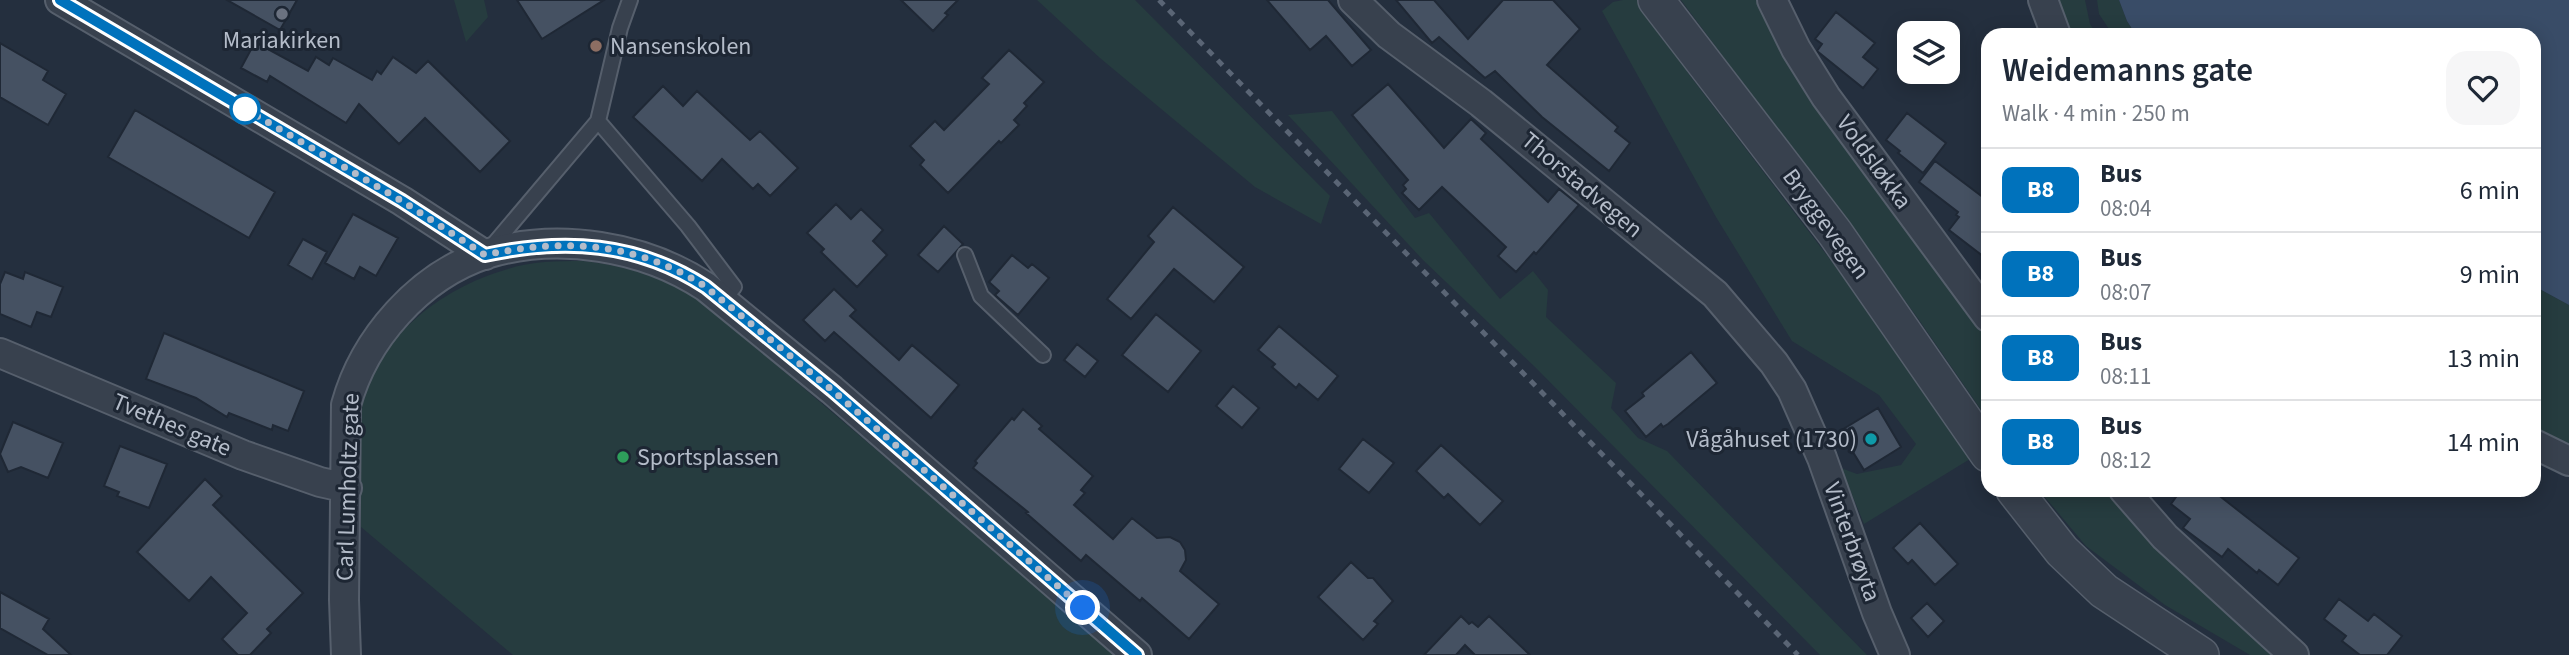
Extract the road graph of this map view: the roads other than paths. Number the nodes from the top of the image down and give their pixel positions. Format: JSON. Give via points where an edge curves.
{"nodes":[{"id":1,"x":60,"y":0,"type":"edge"},
{"id":2,"x":630,"y":0,"type":"edge"},
{"id":3,"x":1353,"y":0,"type":"edge"},
{"id":4,"x":1656,"y":0,"type":"edge"},
{"id":5,"x":1772,"y":0,"type":"edge"},
{"id":6,"x":2043,"y":0,"type":"edge"},
{"id":7,"x":2053,"y":28,"type":"edge"},
{"id":8,"x":598,"y":121,"type":"junction"},
{"id":9,"x":485,"y":255,"type":"junction"},
{"id":10,"x":965,"y":256,"type":"dead end"},
{"id":11,"x":723,"y":300,"type":"junction"},
{"id":12,"x":1981,"y":307,"type":"edge"},
{"id":13,"x":0,"y":353,"type":"edge"},
{"id":14,"x":1043,"y":355,"type":"dead end"},
{"id":15,"x":1792,"y":390,"type":"joint"},
{"id":16,"x":1981,"y":444,"type":"edge"},
{"id":17,"x":2541,"y":447,"type":"edge"},
{"id":18,"x":2569,"y":461,"type":"edge"},
{"id":19,"x":347,"y":488,"type":"junction"},
{"id":20,"x":2020,"y":497,"type":"edge"},
{"id":21,"x":2130,"y":497,"type":"edge"},
{"id":22,"x":346,"y":655,"type":"edge"},
{"id":23,"x":1137,"y":655,"type":"edge"},
{"id":24,"x":1895,"y":655,"type":"edge"},
{"id":25,"x":2201,"y":655,"type":"edge"},
{"id":26,"x":2294,"y":655,"type":"edge"}],
"edges":[{"from":1,"to":9,"type":"street","via":[[402,201]]},
{"from":2,"to":8,"type":"lane"},
{"from":3,"to":15,"type":"street","name":"Thorstadvegen","via":[[1415,56],[1481,103],[1715,294]]},
{"from":4,"to":16,"type":"street","name":"Bryggevegen","via":[[1835,233]]},
{"from":5,"to":12,"type":"street","name":"Voldsløkka","via":[[1826,97]]},
{"from":6,"to":7,"type":"street"},
{"from":8,"to":9,"type":"lane"},
{"from":8,"to":11,"type":"lane","via":[[734,287]]},
{"from":9,"to":11,"type":"street","name":"Carl Lumholtz gate","via":[[543,245],[635,253],[685,273]]},
{"from":9,"to":19,"type":"street","name":"Carl Lumholtz gate","via":[[423,290],[379,335],[362,362],[346,405]]},
{"from":10,"to":14,"type":"lane","via":[[981,296]]},
{"from":11,"to":23,"type":"street","name":"Carl Lumholtz gate"},
{"from":13,"to":19,"type":"street","name":"Tvethes gate","via":[[243,455]]},
{"from":15,"to":24,"type":"street","name":"Vinterbrøyta"},
{"from":17,"to":18,"type":"street"},
{"from":19,"to":22,"type":"street","name":"Carl Lumholtz gate"},
{"from":20,"to":25,"type":"street","via":[[2062,551],[2104,591]]},
{"from":21,"to":26,"type":"street","via":[[2165,537]]}]}
